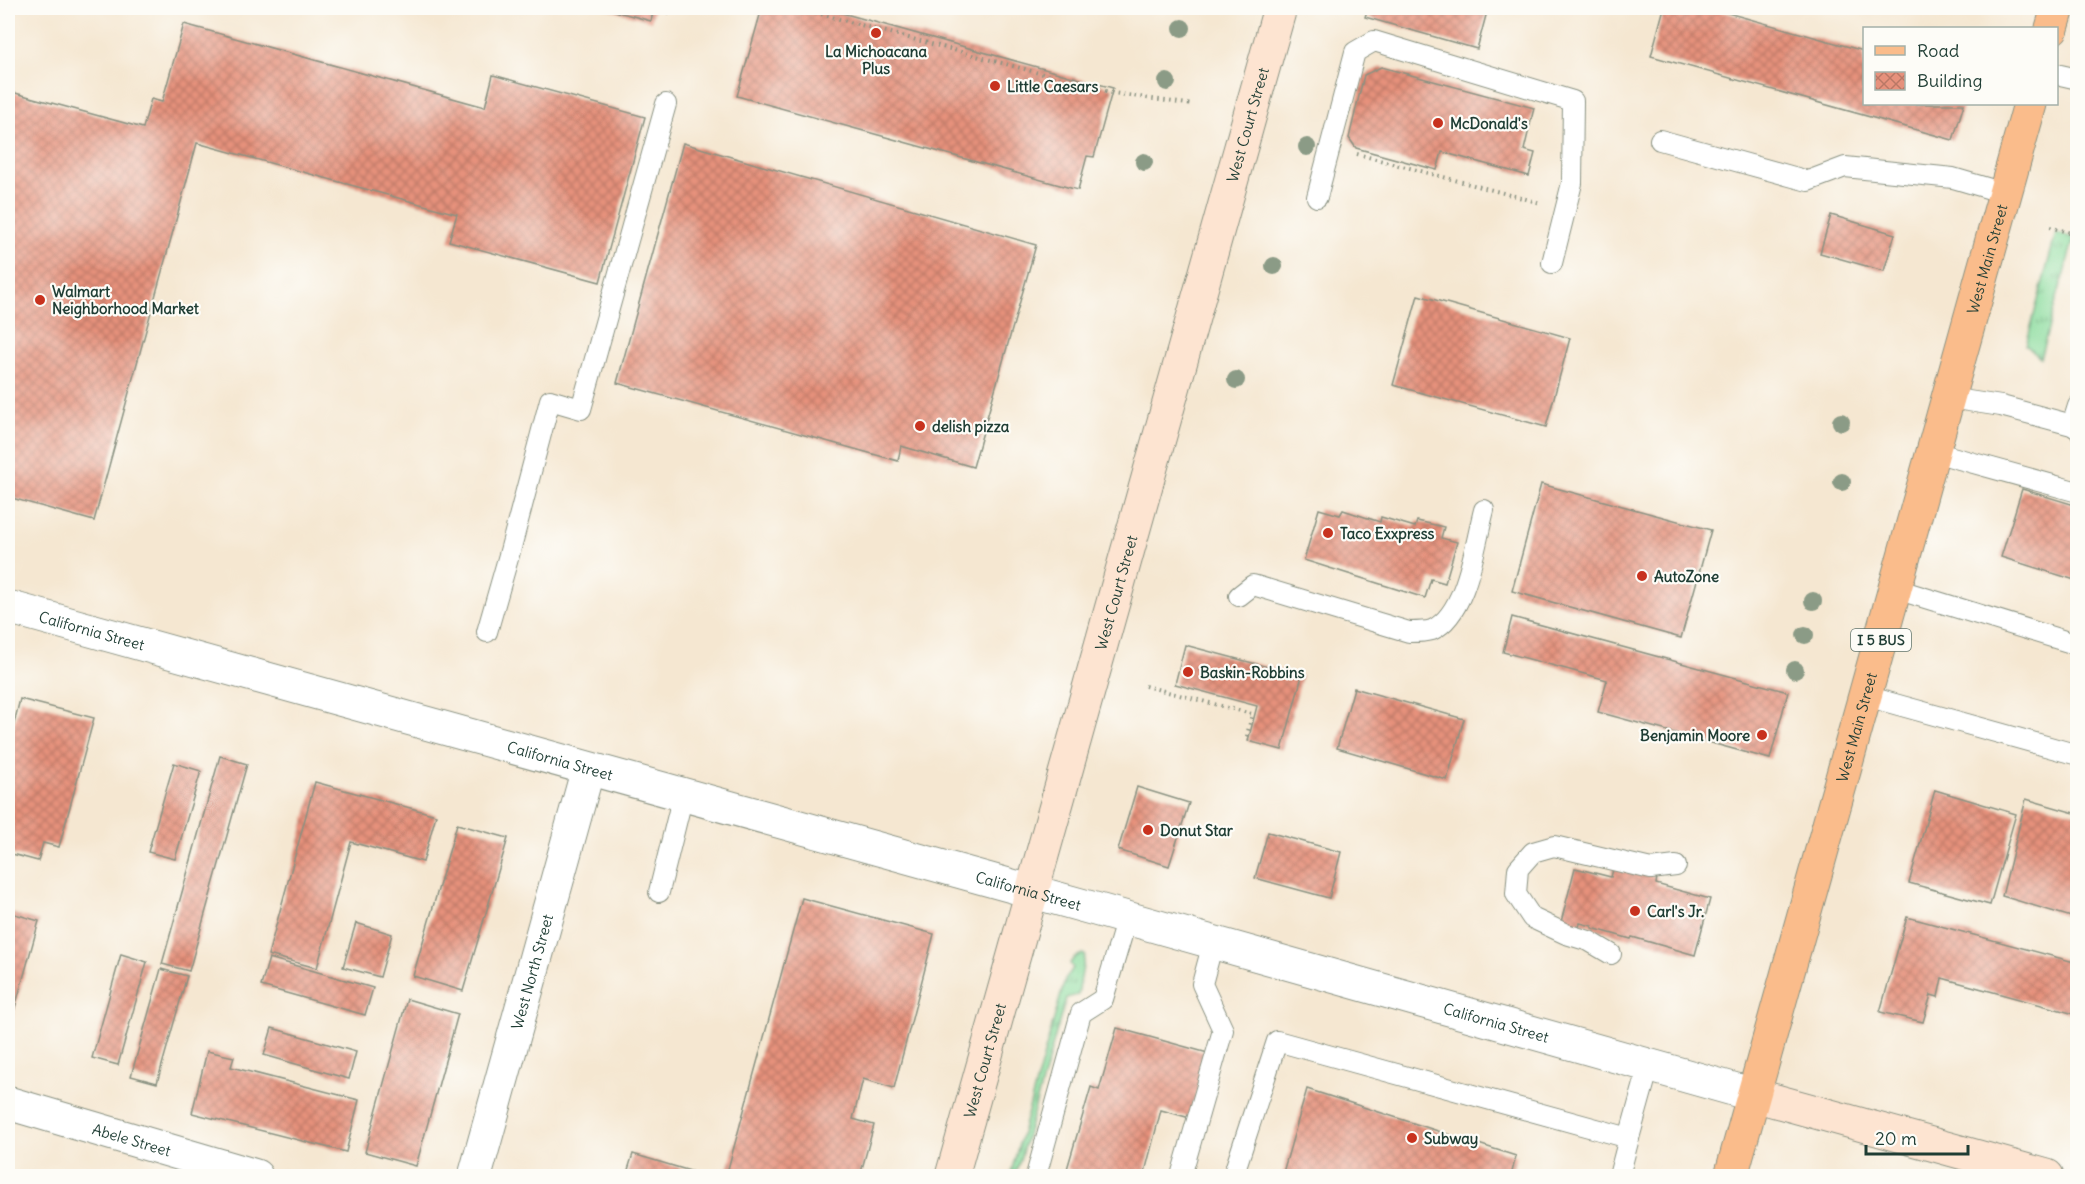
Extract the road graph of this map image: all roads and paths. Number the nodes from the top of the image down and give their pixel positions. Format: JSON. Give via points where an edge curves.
{"nodes":[{"id":1,"x":669,"y":8,"type":"edge"},
{"id":2,"x":798,"y":8,"type":"edge"},
{"id":3,"x":1280,"y":8,"type":"edge"},
{"id":4,"x":2058,"y":8,"type":"edge"},
{"id":5,"x":667,"y":14,"type":"dead end"},
{"id":6,"x":2052,"y":27,"type":"edge"},
{"id":7,"x":2058,"y":74,"type":"edge"},
{"id":8,"x":2078,"y":79,"type":"edge"},
{"id":9,"x":666,"y":104,"type":"dead end"},
{"id":10,"x":1193,"y":105,"type":"dead end"},
{"id":11,"x":2030,"y":105,"type":"edge"},
{"id":12,"x":1660,"y":140,"type":"dead end"},
{"id":13,"x":1330,"y":147,"type":"junction"},
{"id":14,"x":2004,"y":193,"type":"junction"},
{"id":15,"x":1317,"y":197,"type":"dead end"},
{"id":16,"x":1547,"y":205,"type":"dead end"},
{"id":17,"x":2050,"y":227,"type":"dead end"},
{"id":18,"x":2078,"y":235,"type":"edge"},
{"id":19,"x":1552,"y":263,"type":"dead end"},
{"id":20,"x":1949,"y":398,"type":"junction"},
{"id":21,"x":2076,"y":420,"type":"edge"},
{"id":22,"x":1934,"y":452,"type":"junction"},
{"id":23,"x":2078,"y":492,"type":"edge"},
{"id":24,"x":1484,"y":510,"type":"dead end"},
{"id":25,"x":1896,"y":589,"type":"junction"},
{"id":26,"x":1239,"y":596,"type":"dead end"},
{"id":27,"x":8,"y":607,"type":"edge"},
{"id":28,"x":487,"y":633,"type":"dead end"},
{"id":29,"x":2078,"y":645,"type":"edge"},
{"id":30,"x":1145,"y":686,"type":"dead end"},
{"id":31,"x":1866,"y":696,"type":"junction"},
{"id":32,"x":1246,"y":740,"type":"dead end"},
{"id":33,"x":2078,"y":754,"type":"edge"},
{"id":34,"x":588,"y":769,"type":"junction"},
{"id":35,"x":683,"y":795,"type":"junction"},
{"id":36,"x":1676,"y":866,"type":"dead end"},
{"id":37,"x":658,"y":892,"type":"dead end"},
{"id":38,"x":1032,"y":892,"type":"junction"},
{"id":39,"x":1127,"y":918,"type":"junction"},
{"id":40,"x":1213,"y":943,"type":"junction"},
{"id":41,"x":1611,"y":954,"type":"dead end"},
{"id":42,"x":1649,"y":1066,"type":"junction"},
{"id":43,"x":1754,"y":1095,"type":"junction"},
{"id":44,"x":8,"y":1103,"type":"edge"},
{"id":45,"x":1629,"y":1138,"type":"junction"},
{"id":46,"x":256,"y":1176,"type":"edge"},
{"id":47,"x":475,"y":1176,"type":"edge"},
{"id":48,"x":952,"y":1176,"type":"edge"},
{"id":49,"x":1036,"y":1176,"type":"edge"},
{"id":50,"x":1181,"y":1176,"type":"edge"},
{"id":51,"x":1233,"y":1176,"type":"edge"},
{"id":52,"x":1619,"y":1176,"type":"edge"},
{"id":53,"x":1731,"y":1176,"type":"edge"},
{"id":54,"x":2048,"y":1176,"type":"edge"}],
"edges":[{"from":1,"to":5,"type":"path"},
{"from":2,"to":10,"type":"path","via":[[1113,93]]},
{"from":3,"to":38,"type":"street","name":"West Court Street"},
{"from":4,"to":6,"type":"main road"},
{"from":7,"to":8,"type":"lane"},
{"from":9,"to":28,"type":"lane","via":[[581,409],[550,400]]},
{"from":11,"to":14,"type":"main road","name":"West Main Street","number":"I 5 BUS"},
{"from":12,"to":14,"type":"lane","via":[[1808,181],[1845,167],[1953,178]]},
{"from":13,"to":15,"type":"lane"},
{"from":13,"to":16,"type":"path"},
{"from":13,"to":19,"type":"lane","via":[[1355,52],[1374,41],[1573,101],[1572,183]]},
{"from":14,"to":20,"type":"main road","name":"West Main Street","number":"I 5 BUS"},
{"from":17,"to":18,"type":"path"},
{"from":20,"to":21,"type":"lane"},
{"from":20,"to":22,"type":"main road","name":"West Main Street","number":"I 5 BUS"},
{"from":22,"to":23,"type":"lane"},
{"from":22,"to":25,"type":"main road","name":"West Main Street","number":"I 5 BUS"},
{"from":24,"to":26,"type":"lane","via":[[1456,607],[1447,620],[1430,631],[1409,632],[1253,585]]},
{"from":25,"to":29,"type":"lane"},
{"from":25,"to":31,"type":"main road","name":"West Main Street","number":"I 5 BUS"},
{"from":27,"to":34,"type":"street","name":"California Street"},
{"from":30,"to":32,"type":"path","via":[[1252,714]]},
{"from":31,"to":33,"type":"lane"},
{"from":31,"to":43,"type":"main road","name":"West Main Street","number":"I 5 BUS"},
{"from":34,"to":35,"type":"street","name":"California Street"},
{"from":34,"to":47,"type":"street","name":"West North Street"},
{"from":35,"to":37,"type":"lane"},
{"from":35,"to":38,"type":"street","name":"California Street"},
{"from":36,"to":41,"type":"lane","via":[[1651,869],[1554,846],[1533,852],[1518,869],[1516,894],[1532,918]]},
{"from":38,"to":39,"type":"street","name":"California Street"},
{"from":38,"to":48,"type":"street","name":"West Court Street"},
{"from":39,"to":40,"type":"street","name":"California Street"},
{"from":39,"to":49,"type":"lane","via":[[1103,999],[1082,1013]]},
{"from":40,"to":42,"type":"street","name":"California Street"},
{"from":40,"to":50,"type":"lane","via":[[1202,984],[1223,1030]]},
{"from":42,"to":43,"type":"street","name":"California Street"},
{"from":42,"to":45,"type":"lane"},
{"from":43,"to":53,"type":"main road","name":"West Main Street","number":"I 5 BUS"},
{"from":43,"to":54,"type":"street","name":"California Street"},
{"from":44,"to":46,"type":"street","name":"Abele Street"},
{"from":45,"to":51,"type":"lane","via":[[1277,1041]]},
{"from":45,"to":52,"type":"lane"}]}
